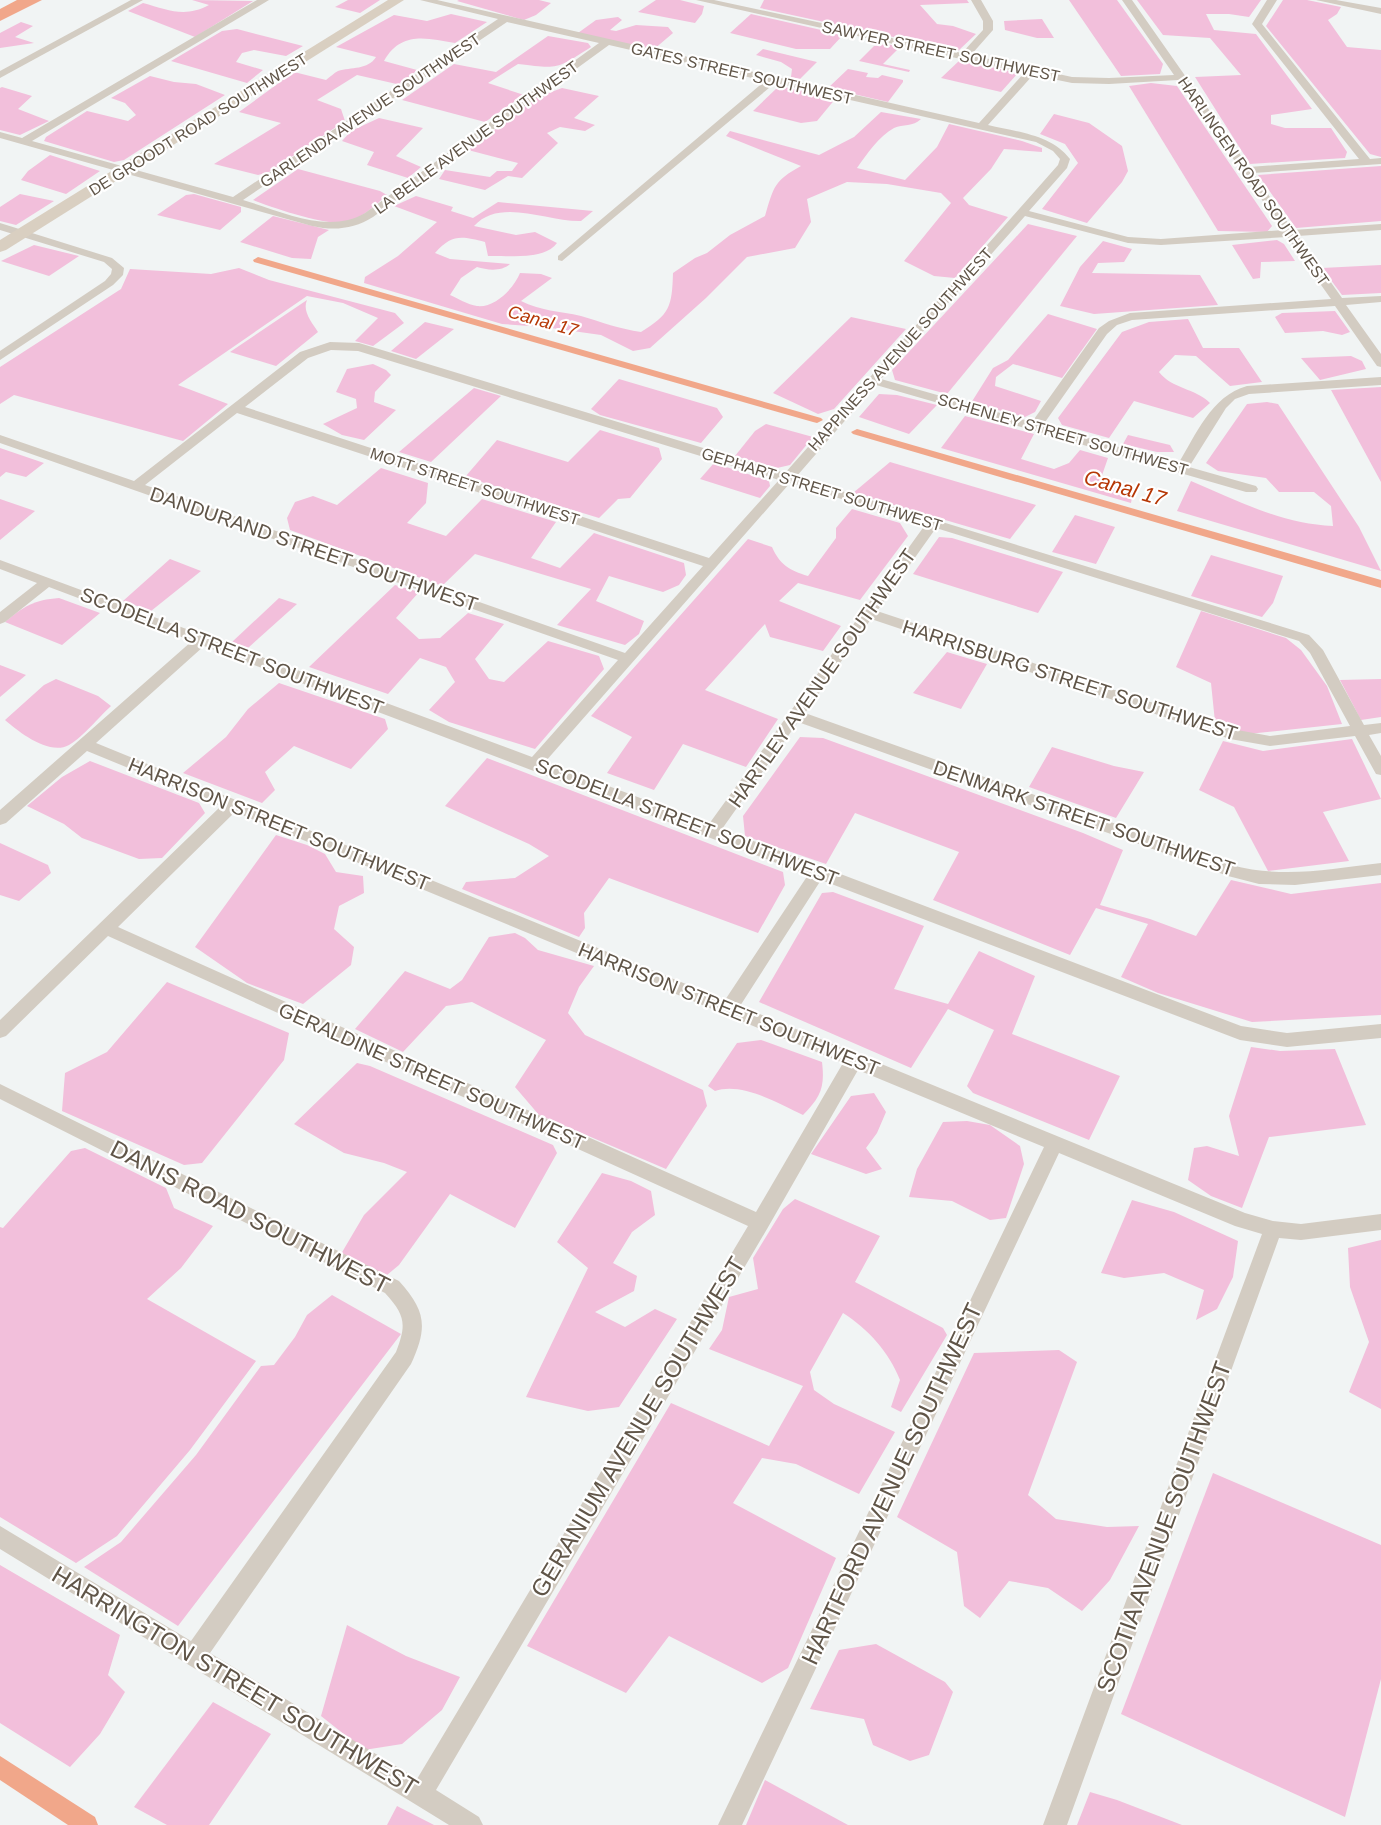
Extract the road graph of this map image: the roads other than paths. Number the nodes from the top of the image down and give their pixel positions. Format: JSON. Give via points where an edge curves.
{"nodes":[{"id":1,"x":138,"y":0,"type":"edge"},
{"id":2,"x":264,"y":0,"type":"edge"},
{"id":3,"x":397,"y":0,"type":"edge"},
{"id":4,"x":425,"y":0,"type":"edge"},
{"id":5,"x":701,"y":0,"type":"edge"},
{"id":6,"x":976,"y":0,"type":"edge"},
{"id":7,"x":1127,"y":0,"type":"edge"},
{"id":8,"x":1272,"y":0,"type":"edge"},
{"id":9,"x":1321,"y":0,"type":"edge"},
{"id":10,"x":1381,"y":12,"type":"edge"},
{"id":11,"x":505,"y":20,"type":"junction"},
{"id":12,"x":605,"y":43,"type":"junction"},
{"id":13,"x":964,"y":57,"type":"junction"},
{"id":14,"x":1031,"y":71,"type":"junction"},
{"id":15,"x":0,"y":75,"type":"edge"},
{"id":16,"x":1182,"y":77,"type":"junction"},
{"id":17,"x":772,"y":80,"type":"junction"},
{"id":18,"x":981,"y":127,"type":"junction"},
{"id":19,"x":0,"y":135,"type":"edge"},
{"id":20,"x":22,"y":142,"type":"junction"},
{"id":21,"x":1058,"y":149,"type":"joint"},
{"id":22,"x":1381,"y":161,"type":"edge"},
{"id":23,"x":1367,"y":162,"type":"junction"},
{"id":24,"x":124,"y":170,"type":"junction"},
{"id":25,"x":1246,"y":170,"type":"junction"},
{"id":26,"x":235,"y":201,"type":"junction"},
{"id":27,"x":1022,"y":212,"type":"junction"},
{"id":28,"x":0,"y":226,"type":"edge"},
{"id":29,"x":1381,"y":227,"type":"edge"},
{"id":30,"x":22,"y":233,"type":"junction"},
{"id":31,"x":1290,"y":234,"type":"junction"},
{"id":32,"x":0,"y":247,"type":"edge"},
{"id":33,"x":562,"y":258,"type":"dead end"},
{"id":34,"x":1381,"y":299,"type":"edge"},
{"id":35,"x":1338,"y":303,"type":"junction"},
{"id":36,"x":0,"y":356,"type":"edge"},
{"id":37,"x":1381,"y":363,"type":"edge"},
{"id":38,"x":874,"y":381,"type":"junction"},
{"id":39,"x":1381,"y":381,"type":"edge"},
{"id":40,"x":237,"y":409,"type":"junction"},
{"id":41,"x":1036,"y":426,"type":"junction"},
{"id":42,"x":0,"y":439,"type":"edge"},
{"id":43,"x":1182,"y":468,"type":"junction"},
{"id":44,"x":786,"y":478,"type":"junction"},
{"id":45,"x":135,"y":487,"type":"junction"},
{"id":46,"x":1251,"y":489,"type":"dead end"},
{"id":47,"x":932,"y":524,"type":"junction"},
{"id":48,"x":0,"y":564,"type":"edge"},
{"id":49,"x":712,"y":564,"type":"junction"},
{"id":50,"x":48,"y":581,"type":"junction"},
{"id":51,"x":867,"y":613,"type":"junction"},
{"id":52,"x":0,"y":619,"type":"edge"},
{"id":53,"x":202,"y":640,"type":"junction"},
{"id":54,"x":629,"y":659,"type":"junction"},
{"id":55,"x":794,"y":715,"type":"junction"},
{"id":56,"x":1381,"y":728,"type":"edge"},
{"id":57,"x":1359,"y":730,"type":"junction"},
{"id":58,"x":85,"y":744,"type":"junction"},
{"id":59,"x":536,"y":764,"type":"junction"},
{"id":60,"x":1381,"y":770,"type":"edge"},
{"id":61,"x":232,"y":805,"type":"junction"},
{"id":62,"x":0,"y":819,"type":"edge"},
{"id":63,"x":712,"y":832,"type":"junction"},
{"id":64,"x":1381,"y":869,"type":"edge"},
{"id":65,"x":818,"y":872,"type":"junction"},
{"id":66,"x":105,"y":928,"type":"junction"},
{"id":67,"x":729,"y":1008,"type":"junction"},
{"id":68,"x":0,"y":1031,"type":"edge"},
{"id":69,"x":1381,"y":1031,"type":"edge"},
{"id":70,"x":854,"y":1060,"type":"junction"},
{"id":71,"x":0,"y":1091,"type":"edge"},
{"id":72,"x":1055,"y":1143,"type":"junction"},
{"id":73,"x":1381,"y":1222,"type":"edge"},
{"id":74,"x":760,"y":1223,"type":"junction"},
{"id":75,"x":1273,"y":1229,"type":"junction"},
{"id":76,"x":0,"y":1537,"type":"edge"},
{"id":77,"x":194,"y":1657,"type":"junction"},
{"id":78,"x":421,"y":1794,"type":"junction"},
{"id":79,"x":471,"y":1825,"type":"edge"},
{"id":80,"x":730,"y":1825,"type":"edge"},
{"id":81,"x":1055,"y":1825,"type":"edge"}],
"edges":[{"from":1,"to":15,"type":"street"},
{"from":2,"to":20,"type":"street"},
{"from":3,"to":24,"type":"street","name":"DE GROODT ROAD SOUTHWEST"},
{"from":4,"to":11,"type":"street","name":"GATES STREET SOUTHWEST"},
{"from":5,"to":13,"type":"street","name":"SAWYER STREET SOUTHWEST"},
{"from":6,"to":13,"type":"street","via":[[988,21],[988,30]]},
{"from":7,"to":16,"type":"street","name":"HARLINGEN ROAD SOUTHWEST"},
{"from":8,"to":23,"type":"street","via":[[1257,24]]},
{"from":9,"to":10,"type":"street"},
{"from":11,"to":12,"type":"street","name":"GATES STREET SOUTHWEST"},
{"from":11,"to":26,"type":"street","name":"GARLENDA AVENUE SOUTHWEST"},
{"from":12,"to":17,"type":"street","name":"GATES STREET SOUTHWEST"},
{"from":12,"to":26,"type":"street","name":"LA BELLE AVENUE SOUTHWEST","via":[[366,217],[343,226],[316,224]]},
{"from":13,"to":14,"type":"street","name":"SAWYER STREET SOUTHWEST"},
{"from":14,"to":16,"type":"street","name":"SAWYER STREET SOUTHWEST","via":[[1090,81]]},
{"from":14,"to":18,"type":"street"},
{"from":16,"to":25,"type":"street","name":"HARLINGEN ROAD SOUTHWEST"},
{"from":17,"to":18,"type":"street","name":"GATES STREET SOUTHWEST"},
{"from":17,"to":33,"type":"street"},
{"from":18,"to":21,"type":"street","name":"GATES STREET SOUTHWEST","via":[[1039,140]]},
{"from":19,"to":20,"type":"street"},
{"from":20,"to":24,"type":"street"},
{"from":21,"to":27,"type":"street","name":"HAPPINESS AVENUE SOUTHWEST","via":[[1065,159],[1063,166]]},
{"from":22,"to":23,"type":"street"},
{"from":23,"to":25,"type":"street"},
{"from":24,"to":26,"type":"street"},
{"from":24,"to":30,"type":"street","name":"DE GROODT ROAD SOUTHWEST"},
{"from":25,"to":31,"type":"street","name":"HARLINGEN ROAD SOUTHWEST"},
{"from":27,"to":31,"type":"street","via":[[1128,240],[1161,242]]},
{"from":27,"to":38,"type":"street","name":"HAPPINESS AVENUE SOUTHWEST"},
{"from":28,"to":30,"type":"street"},
{"from":29,"to":31,"type":"street"},
{"from":30,"to":32,"type":"street","name":"DE GROODT ROAD SOUTHWEST"},
{"from":30,"to":36,"type":"street","via":[[108,260],[118,266],[117,274]]},
{"from":31,"to":35,"type":"street","name":"HARLINGEN ROAD SOUTHWEST"},
{"from":34,"to":35,"type":"street"},
{"from":35,"to":37,"type":"street","name":"HARLINGEN ROAD SOUTHWEST"},
{"from":35,"to":41,"type":"street","via":[[1130,317],[1113,323],[1103,330]]},
{"from":38,"to":41,"type":"street","name":"SCHENLEY STREET SOUTHWEST"},
{"from":38,"to":44,"type":"street","name":"HAPPINESS AVENUE SOUTHWEST"},
{"from":39,"to":43,"type":"street","via":[[1248,390],[1232,396],[1221,406]]},
{"from":40,"to":44,"type":"street","name":"GEPHART STREET SOUTHWEST","via":[[304,355],[338,345],[358,347]]},
{"from":40,"to":45,"type":"street"},
{"from":40,"to":49,"type":"street","name":"MOTT STREET SOUTHWEST"},
{"from":41,"to":43,"type":"street","name":"SCHENLEY STREET SOUTHWEST"},
{"from":42,"to":45,"type":"street","name":"DANDURAND STREET SOUTHWEST"},
{"from":43,"to":46,"type":"street","name":"SCHENLEY STREET SOUTHWEST"},
{"from":44,"to":47,"type":"street","name":"GEPHART STREET SOUTHWEST"},
{"from":44,"to":49,"type":"street","name":"HAPPINESS AVENUE SOUTHWEST"},
{"from":45,"to":54,"type":"street","name":"DANDURAND STREET SOUTHWEST"},
{"from":47,"to":51,"type":"street","name":"HARTLEY AVENUE SOUTHWEST"},
{"from":47,"to":57,"type":"street","name":"GEPHART STREET SOUTHWEST","via":[[1304,638],[1316,650]]},
{"from":48,"to":50,"type":"street","name":"SCODELLA STREET SOUTHWEST"},
{"from":49,"to":54,"type":"street","name":"HAPPINESS AVENUE SOUTHWEST"},
{"from":50,"to":52,"type":"street"},
{"from":50,"to":53,"type":"street","name":"SCODELLA STREET SOUTHWEST"},
{"from":51,"to":55,"type":"street","name":"HARTLEY AVENUE SOUTHWEST"},
{"from":51,"to":57,"type":"street","name":"HARRISBURG STREET SOUTHWEST","via":[[1230,734],[1270,741]]},
{"from":53,"to":58,"type":"street"},
{"from":53,"to":59,"type":"street","name":"SCODELLA STREET SOUTHWEST"},
{"from":54,"to":59,"type":"street","name":"HAPPINESS AVENUE SOUTHWEST"},
{"from":55,"to":63,"type":"street","name":"HARTLEY AVENUE SOUTHWEST"},
{"from":55,"to":64,"type":"street","name":"DENMARK STREET SOUTHWEST","via":[[1228,870],[1259,878],[1295,879]]},
{"from":56,"to":57,"type":"street","name":"HARRISBURG STREET SOUTHWEST"},
{"from":57,"to":60,"type":"street"},
{"from":58,"to":61,"type":"street","name":"HARRISON STREET SOUTHWEST"},
{"from":58,"to":62,"type":"street"},
{"from":59,"to":63,"type":"street","name":"SCODELLA STREET SOUTHWEST"},
{"from":61,"to":66,"type":"street"},
{"from":61,"to":67,"type":"street","name":"HARRISON STREET SOUTHWEST"},
{"from":63,"to":65,"type":"street","name":"SCODELLA STREET SOUTHWEST"},
{"from":65,"to":67,"type":"street"},
{"from":65,"to":69,"type":"street","name":"SCODELLA STREET SOUTHWEST","via":[[1240,1033],[1287,1040]]},
{"from":66,"to":68,"type":"street"},
{"from":66,"to":74,"type":"street","name":"GERALDINE STREET SOUTHWEST"},
{"from":67,"to":70,"type":"street","name":"HARRISON STREET SOUTHWEST"},
{"from":70,"to":72,"type":"street","name":"HARRISON STREET SOUTHWEST"},
{"from":70,"to":74,"type":"street","name":"GERANIUM AVENUE SOUTHWEST"},
{"from":71,"to":77,"type":"street","name":"DANIS ROAD SOUTHWEST","via":[[392,1287],[411,1307],[414,1334],[404,1357]]},
{"from":72,"to":75,"type":"street","name":"HARRISON STREET SOUTHWEST","via":[[1242,1220]]},
{"from":72,"to":80,"type":"street","name":"HARTFORD AVENUE SOUTHWEST"},
{"from":73,"to":75,"type":"street","name":"HARRISON STREET SOUTHWEST","via":[[1301,1232]]},
{"from":74,"to":78,"type":"street","name":"GERANIUM AVENUE SOUTHWEST"},
{"from":75,"to":81,"type":"street","name":"SCOTIA AVENUE SOUTHWEST"},
{"from":76,"to":77,"type":"street","name":"HARRINGTON STREET SOUTHWEST"},
{"from":77,"to":78,"type":"street","name":"HARRINGTON STREET SOUTHWEST"},
{"from":78,"to":79,"type":"street","name":"HARRINGTON STREET SOUTHWEST"}]}
